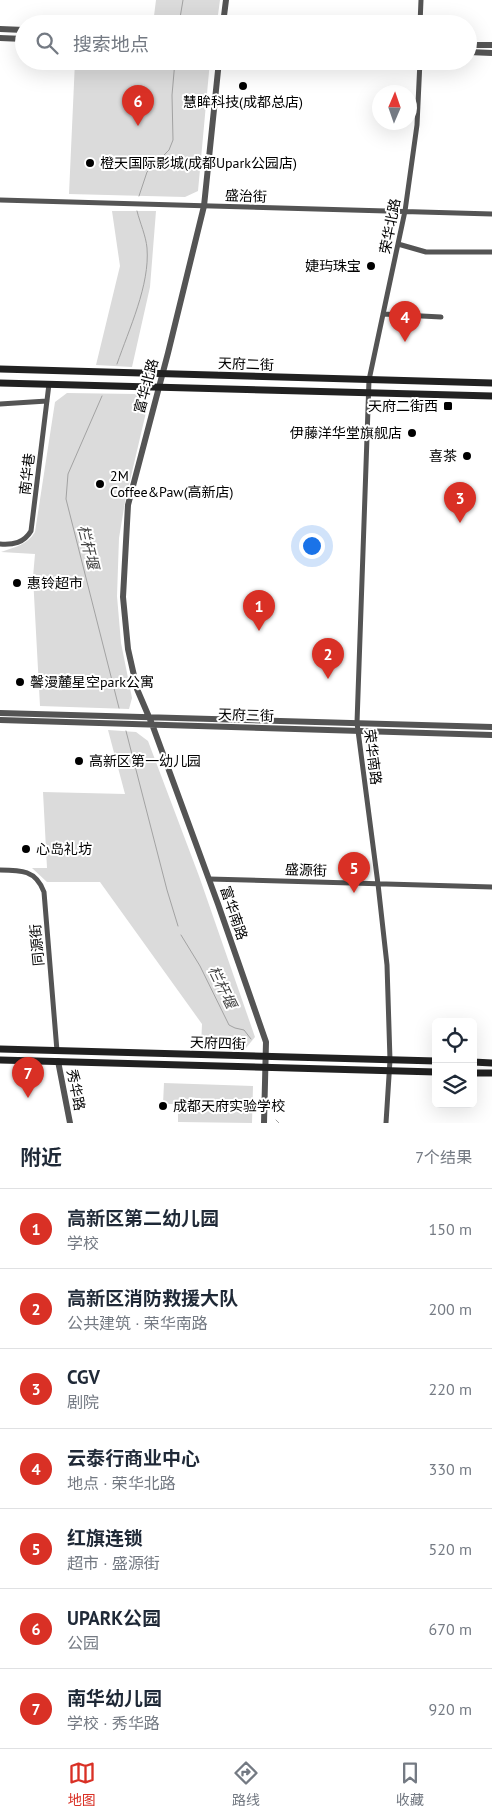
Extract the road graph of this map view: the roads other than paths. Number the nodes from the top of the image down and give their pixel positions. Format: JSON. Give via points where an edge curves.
{"nodes":[{"id":1,"x":226,"y":0,"type":"edge"},
{"id":2,"x":421,"y":0,"type":"edge"},
{"id":3,"x":224,"y":15,"type":"edge"},
{"id":4,"x":420,"y":15,"type":"edge"},
{"id":5,"x":0,"y":29,"type":"edge"},
{"id":6,"x":15,"y":30,"type":"edge"},
{"id":7,"x":0,"y":38,"type":"edge"},
{"id":8,"x":15,"y":39,"type":"edge"},
{"id":9,"x":477,"y":44,"type":"edge"},
{"id":10,"x":492,"y":45,"type":"edge"},
{"id":11,"x":477,"y":52,"type":"edge"},
{"id":12,"x":492,"y":53,"type":"edge"},
{"id":13,"x":218,"y":70,"type":"edge"},
{"id":14,"x":420,"y":70,"type":"edge"},
{"id":15,"x":0,"y":200,"type":"edge"},
{"id":16,"x":204,"y":206,"type":"junction"},
{"id":17,"x":405,"y":211,"type":"junction"},
{"id":18,"x":492,"y":214,"type":"edge"},
{"id":19,"x":398,"y":244,"type":"junction"},
{"id":20,"x":492,"y":252,"type":"edge"},
{"id":21,"x":383,"y":314,"type":"junction"},
{"id":22,"x":442,"y":317,"type":"dead end"},
{"id":23,"x":0,"y":369,"type":"edge"},
{"id":24,"x":162,"y":374,"type":"junction"},
{"id":25,"x":368,"y":380,"type":"junction"},
{"id":26,"x":0,"y":382,"type":"edge"},
{"id":27,"x":492,"y":383,"type":"edge"},
{"id":28,"x":49,"y":384,"type":"junction"},
{"id":29,"x":158,"y":387,"type":"junction"},
{"id":30,"x":368,"y":392,"type":"junction"},
{"id":31,"x":492,"y":396,"type":"edge"},
{"id":32,"x":47,"y":401,"type":"junction"},
{"id":33,"x":0,"y":404,"type":"edge"},
{"id":34,"x":0,"y":544,"type":"edge"},
{"id":35,"x":0,"y":712,"type":"edge"},
{"id":36,"x":148,"y":717,"type":"junction"},
{"id":37,"x":0,"y":720,"type":"edge"},
{"id":38,"x":133,"y":720,"type":"junction"},
{"id":39,"x":357,"y":723,"type":"junction"},
{"id":40,"x":152,"y":724,"type":"junction"},
{"id":41,"x":492,"y":727,"type":"edge"},
{"id":42,"x":358,"y":731,"type":"junction"},
{"id":43,"x":492,"y":735,"type":"edge"},
{"id":44,"x":0,"y":870,"type":"edge"},
{"id":45,"x":209,"y":879,"type":"junction"},
{"id":46,"x":378,"y":884,"type":"junction"},
{"id":47,"x":492,"y":887,"type":"edge"},
{"id":48,"x":0,"y":1049,"type":"edge"},
{"id":49,"x":57,"y":1051,"type":"junction"},
{"id":50,"x":266,"y":1056,"type":"junction"},
{"id":51,"x":0,"y":1060,"type":"edge"},
{"id":52,"x":390,"y":1060,"type":"junction"},
{"id":53,"x":58,"y":1061,"type":"junction"},
{"id":54,"x":432,"y":1061,"type":"edge"},
{"id":55,"x":477,"y":1062,"type":"edge"},
{"id":56,"x":492,"y":1063,"type":"edge"},
{"id":57,"x":265,"y":1067,"type":"junction"},
{"id":58,"x":389,"y":1070,"type":"junction"},
{"id":59,"x":432,"y":1072,"type":"edge"},
{"id":60,"x":477,"y":1073,"type":"edge"},
{"id":61,"x":492,"y":1073,"type":"edge"},
{"id":62,"x":70,"y":1123,"type":"edge"},
{"id":63,"x":264,"y":1123,"type":"edge"},
{"id":64,"x":386,"y":1123,"type":"edge"}],
"edges":[{"from":1,"to":3,"type":"street"},
{"from":2,"to":4,"type":"street"},
{"from":5,"to":6,"type":"street"},
{"from":7,"to":8,"type":"street"},
{"from":9,"to":10,"type":"street"},
{"from":11,"to":12,"type":"street"},
{"from":13,"to":16,"type":"street","name":"富华北路"},
{"from":14,"to":17,"type":"street","name":"荣华北路","via":[[417,125]]},
{"from":15,"to":16,"type":"street","name":"盛治街"},
{"from":16,"to":17,"type":"street","name":"盛治街"},
{"from":16,"to":24,"type":"street","name":"富华北路"},
{"from":17,"to":18,"type":"street","name":"盛治街"},
{"from":17,"to":19,"type":"street","name":"荣华北路"},
{"from":19,"to":20,"type":"street","via":[[426,252]]},
{"from":19,"to":21,"type":"street","name":"荣华北路"},
{"from":21,"to":22,"type":"street"},
{"from":21,"to":25,"type":"street","name":"荣华北路"},
{"from":23,"to":24,"type":"main road","name":"天府二街"},
{"from":24,"to":25,"type":"main road","name":"天府二街"},
{"from":24,"to":29,"type":"street","name":"富华北路"},
{"from":25,"to":27,"type":"main road","name":"天府二街"},
{"from":25,"to":30,"type":"street","name":"荣华北路"},
{"from":26,"to":28,"type":"main road","name":"天府二街"},
{"from":28,"to":29,"type":"main road","name":"天府二街"},
{"from":28,"to":32,"type":"street","name":"南华巷"},
{"from":29,"to":30,"type":"main road","name":"天府二街"},
{"from":29,"to":36,"type":"street","name":"富华北路","via":[[128,505],[123,577],[128,649],[137,689]]},
{"from":30,"to":31,"type":"main road","name":"天府二街"},
{"from":30,"to":39,"type":"street","name":"荣华南路"},
{"from":32,"to":33,"type":"street"},
{"from":32,"to":34,"type":"street","name":"南华巷","via":[[31,531],[16,544]]},
{"from":35,"to":38,"type":"street","name":"天府三街","via":[[112,716]]},
{"from":36,"to":38,"type":"street","name":"天府三街"},
{"from":36,"to":39,"type":"street","name":"天府三街"},
{"from":36,"to":40,"type":"street","name":"富华南路"},
{"from":37,"to":38,"type":"street","name":"天府三街","via":[[114,724]]},
{"from":38,"to":40,"type":"street","name":"天府三街"},
{"from":39,"to":41,"type":"street","name":"天府三街"},
{"from":39,"to":42,"type":"street","name":"荣华南路"},
{"from":40,"to":42,"type":"street","name":"天府三街"},
{"from":40,"to":45,"type":"street","name":"富华南路"},
{"from":42,"to":43,"type":"street","name":"天府三街"},
{"from":42,"to":46,"type":"street","name":"荣华南路"},
{"from":44,"to":49,"type":"street","name":"同源街","via":[[28,873],[41,884],[44,892]]},
{"from":45,"to":46,"type":"street","name":"盛源街"},
{"from":45,"to":50,"type":"street","name":"富华南路","via":[[259,1018],[266,1042]]},
{"from":46,"to":47,"type":"street","name":"盛源街"},
{"from":46,"to":52,"type":"street","name":"荣华南路","via":[[387,965]]},
{"from":48,"to":49,"type":"main road","name":"天府四街"},
{"from":49,"to":50,"type":"main road","name":"天府四街"},
{"from":50,"to":52,"type":"main road","name":"天府四街"},
{"from":50,"to":57,"type":"street","name":"富华南路"},
{"from":51,"to":53,"type":"main road","name":"天府四街"},
{"from":52,"to":54,"type":"main road","name":"天府四街"},
{"from":52,"to":58,"type":"street","name":"荣华南路"},
{"from":53,"to":57,"type":"main road","name":"天府四街"},
{"from":53,"to":62,"type":"street","name":"秀华路"},
{"from":55,"to":56,"type":"main road"},
{"from":57,"to":58,"type":"main road","name":"天府四街"},
{"from":57,"to":63,"type":"street","name":"富华南路"},
{"from":58,"to":59,"type":"main road","name":"天府四街"},
{"from":58,"to":64,"type":"street","name":"荣华南路"},
{"from":60,"to":61,"type":"main road"}]}
